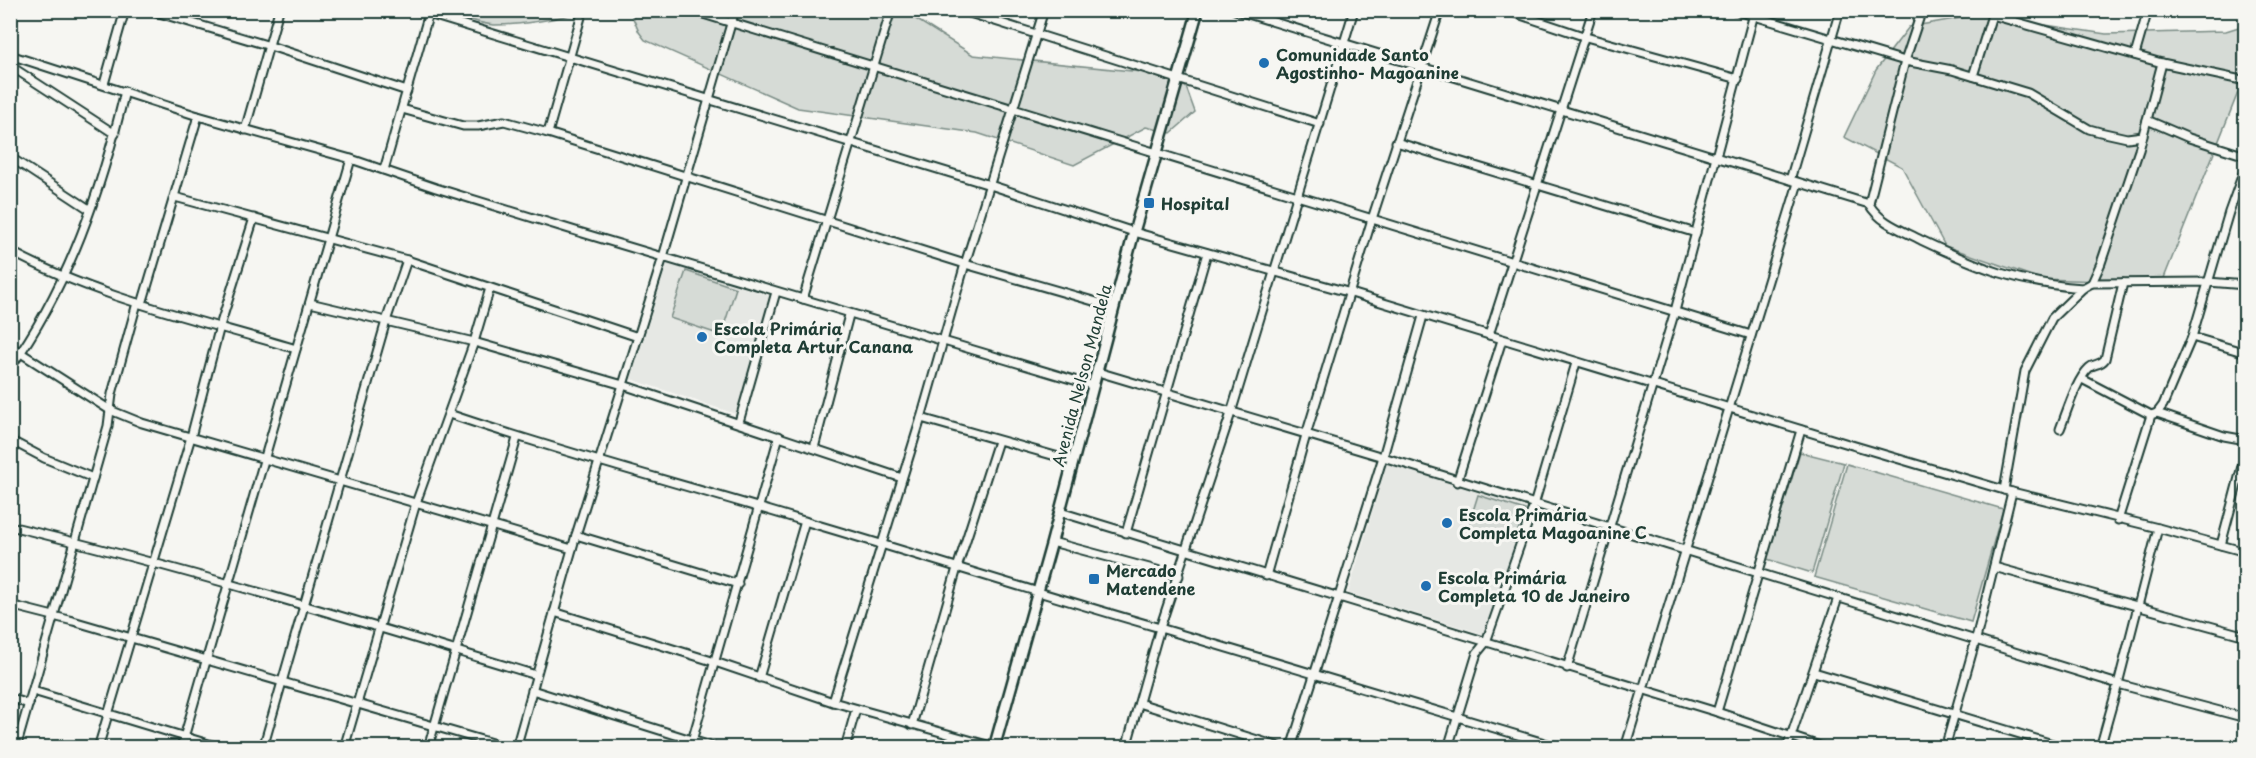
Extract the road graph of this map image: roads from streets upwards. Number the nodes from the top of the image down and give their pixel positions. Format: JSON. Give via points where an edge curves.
{"nodes":[{"id":1,"x":125,"y":10,"type":"edge"},
{"id":2,"x":149,"y":10,"type":"edge"},
{"id":3,"x":279,"y":10,"type":"edge"},
{"id":4,"x":416,"y":10,"type":"edge"},
{"id":5,"x":583,"y":10,"type":"edge"},
{"id":6,"x":690,"y":10,"type":"edge"},
{"id":7,"x":735,"y":10,"type":"edge"},
{"id":8,"x":891,"y":10,"type":"edge"},
{"id":9,"x":960,"y":10,"type":"edge"},
{"id":10,"x":1044,"y":10,"type":"edge"},
{"id":11,"x":1198,"y":10,"type":"edge"},
{"id":12,"x":1235,"y":10,"type":"edge"},
{"id":13,"x":1354,"y":10,"type":"edge"},
{"id":14,"x":1440,"y":10,"type":"edge"},
{"id":15,"x":1506,"y":10,"type":"edge"},
{"id":16,"x":1593,"y":10,"type":"edge"},
{"id":17,"x":1734,"y":10,"type":"edge"},
{"id":18,"x":1840,"y":10,"type":"edge"},
{"id":19,"x":1922,"y":10,"type":"edge"},
{"id":20,"x":2148,"y":10,"type":"edge"},
{"id":21,"x":429,"y":13,"type":"edge"},
{"id":22,"x":1993,"y":13,"type":"edge"},
{"id":23,"x":1754,"y":14,"type":"edge"},
{"id":24,"x":731,"y":24,"type":"junction"},
{"id":25,"x":1036,"y":35,"type":"junction"},
{"id":26,"x":1586,"y":37,"type":"junction"},
{"id":27,"x":1832,"y":39,"type":"junction"},
{"id":28,"x":1346,"y":44,"type":"junction"},
{"id":29,"x":270,"y":46,"type":"junction"},
{"id":30,"x":2135,"y":55,"type":"junction"},
{"id":31,"x":14,"y":56,"type":"edge"},
{"id":32,"x":571,"y":56,"type":"junction"},
{"id":33,"x":1905,"y":61,"type":"junction"},
{"id":34,"x":2162,"y":63,"type":"junction"},
{"id":35,"x":873,"y":66,"type":"junction"},
{"id":36,"x":11,"y":68,"type":"edge"},
{"id":37,"x":1422,"y":69,"type":"junction"},
{"id":38,"x":1973,"y":76,"type":"junction"},
{"id":39,"x":1179,"y":78,"type":"junction"},
{"id":40,"x":1738,"y":79,"type":"junction"},
{"id":41,"x":2246,"y":81,"type":"edge"},
{"id":42,"x":104,"y":84,"type":"junction"},
{"id":43,"x":125,"y":91,"type":"junction"},
{"id":44,"x":407,"y":91,"type":"junction"},
{"id":45,"x":710,"y":100,"type":"junction"},
{"id":46,"x":402,"y":109,"type":"junction"},
{"id":47,"x":1014,"y":109,"type":"junction"},
{"id":48,"x":1561,"y":111,"type":"junction"},
{"id":49,"x":198,"y":116,"type":"junction"},
{"id":50,"x":2148,"y":120,"type":"junction"},
{"id":51,"x":1320,"y":124,"type":"junction"},
{"id":52,"x":245,"y":130,"type":"junction"},
{"id":53,"x":548,"y":132,"type":"junction"},
{"id":54,"x":115,"y":134,"type":"junction"},
{"id":55,"x":2143,"y":136,"type":"junction"},
{"id":56,"x":2127,"y":138,"type":"junction"},
{"id":57,"x":1396,"y":142,"type":"junction"},
{"id":58,"x":850,"y":143,"type":"junction"},
{"id":59,"x":2139,"y":150,"type":"junction"},
{"id":60,"x":1156,"y":153,"type":"junction"},
{"id":61,"x":2246,"y":156,"type":"edge"},
{"id":62,"x":10,"y":157,"type":"edge"},
{"id":63,"x":1715,"y":158,"type":"junction"},
{"id":64,"x":351,"y":159,"type":"junction"},
{"id":65,"x":2246,"y":165,"type":"edge"},
{"id":66,"x":384,"y":170,"type":"junction"},
{"id":67,"x":686,"y":177,"type":"junction"},
{"id":68,"x":1790,"y":180,"type":"junction"},
{"id":69,"x":1798,"y":183,"type":"junction"},
{"id":70,"x":990,"y":185,"type":"junction"},
{"id":71,"x":1536,"y":185,"type":"junction"},
{"id":72,"x":1297,"y":196,"type":"junction"},
{"id":73,"x":175,"y":197,"type":"junction"},
{"id":74,"x":1869,"y":204,"type":"junction"},
{"id":75,"x":89,"y":209,"type":"junction"},
{"id":76,"x":254,"y":218,"type":"junction"},
{"id":77,"x":1372,"y":219,"type":"junction"},
{"id":78,"x":828,"y":220,"type":"junction"},
{"id":79,"x":1134,"y":232,"type":"junction"},
{"id":80,"x":1695,"y":233,"type":"junction"},
{"id":81,"x":329,"y":239,"type":"junction"},
{"id":82,"x":10,"y":251,"type":"edge"},
{"id":83,"x":1208,"y":253,"type":"junction"},
{"id":84,"x":663,"y":257,"type":"junction"},
{"id":85,"x":406,"y":260,"type":"junction"},
{"id":86,"x":1513,"y":262,"type":"junction"},
{"id":87,"x":965,"y":264,"type":"junction"},
{"id":88,"x":1274,"y":270,"type":"junction"},
{"id":89,"x":64,"y":276,"type":"junction"},
{"id":90,"x":2208,"y":282,"type":"junction"},
{"id":91,"x":2092,"y":283,"type":"junction"},
{"id":92,"x":2123,"y":283,"type":"junction"},
{"id":93,"x":2246,"y":285,"type":"edge"},
{"id":94,"x":490,"y":288,"type":"junction"},
{"id":95,"x":2083,"y":288,"type":"junction"},
{"id":96,"x":776,"y":292,"type":"junction"},
{"id":97,"x":1351,"y":293,"type":"junction"},
{"id":98,"x":803,"y":299,"type":"junction"},
{"id":99,"x":310,"y":303,"type":"junction"},
{"id":100,"x":140,"y":304,"type":"junction"},
{"id":101,"x":1114,"y":307,"type":"junction"},
{"id":102,"x":1675,"y":311,"type":"junction"},
{"id":103,"x":849,"y":315,"type":"junction"},
{"id":104,"x":1423,"y":316,"type":"junction"},
{"id":105,"x":387,"y":321,"type":"junction"},
{"id":106,"x":220,"y":326,"type":"junction"},
{"id":107,"x":1751,"y":334,"type":"junction"},
{"id":108,"x":1489,"y":335,"type":"junction"},
{"id":109,"x":638,"y":337,"type":"junction"},
{"id":110,"x":2192,"y":337,"type":"junction"},
{"id":111,"x":1502,"y":340,"type":"junction"},
{"id":112,"x":474,"y":342,"type":"junction"},
{"id":113,"x":943,"y":342,"type":"junction"},
{"id":114,"x":10,"y":346,"type":"edge"},
{"id":115,"x":296,"y":349,"type":"junction"},
{"id":116,"x":21,"y":353,"type":"junction"},
{"id":117,"x":2246,"y":353,"type":"edge"},
{"id":118,"x":1576,"y":363,"type":"junction"},
{"id":119,"x":10,"y":368,"type":"edge"},
{"id":120,"x":1098,"y":372,"type":"junction"},
{"id":121,"x":2082,"y":379,"type":"junction"},
{"id":122,"x":623,"y":385,"type":"junction"},
{"id":123,"x":1094,"y":386,"type":"junction"},
{"id":124,"x":1653,"y":386,"type":"junction"},
{"id":125,"x":1167,"y":392,"type":"junction"},
{"id":126,"x":1729,"y":409,"type":"junction"},
{"id":127,"x":110,"y":410,"type":"junction"},
{"id":128,"x":1231,"y":413,"type":"junction"},
{"id":129,"x":449,"y":414,"type":"junction"},
{"id":130,"x":2154,"y":414,"type":"junction"},
{"id":131,"x":921,"y":418,"type":"junction"},
{"id":132,"x":739,"y":422,"type":"junction"},
{"id":133,"x":2060,"y":429,"type":"dead end"},
{"id":134,"x":1801,"y":430,"type":"junction"},
{"id":135,"x":1306,"y":435,"type":"junction"},
{"id":136,"x":779,"y":436,"type":"junction"},
{"id":137,"x":191,"y":437,"type":"junction"},
{"id":138,"x":517,"y":438,"type":"junction"},
{"id":139,"x":10,"y":440,"type":"edge"},
{"id":140,"x":2246,"y":440,"type":"edge"},
{"id":141,"x":998,"y":441,"type":"junction"},
{"id":142,"x":814,"y":448,"type":"junction"},
{"id":143,"x":2246,"y":451,"type":"edge"},
{"id":144,"x":1383,"y":457,"type":"junction"},
{"id":145,"x":264,"y":459,"type":"junction"},
{"id":146,"x":1073,"y":461,"type":"junction"},
{"id":147,"x":599,"y":462,"type":"junction"},
{"id":148,"x":93,"y":478,"type":"junction"},
{"id":149,"x":902,"y":478,"type":"junction"},
{"id":150,"x":341,"y":482,"type":"junction"},
{"id":151,"x":1457,"y":482,"type":"junction"},
{"id":152,"x":2004,"y":490,"type":"junction"},
{"id":153,"x":2012,"y":492,"type":"junction"},
{"id":154,"x":416,"y":503,"type":"junction"},
{"id":155,"x":1534,"y":505,"type":"junction"},
{"id":156,"x":760,"y":508,"type":"junction"},
{"id":157,"x":1060,"y":512,"type":"junction"},
{"id":158,"x":2118,"y":520,"type":"junction"},
{"id":159,"x":805,"y":521,"type":"junction"},
{"id":160,"x":10,"y":526,"type":"edge"},
{"id":161,"x":491,"y":526,"type":"junction"},
{"id":162,"x":1608,"y":528,"type":"junction"},
{"id":163,"x":2158,"y":528,"type":"junction"},
{"id":164,"x":1126,"y":533,"type":"junction"},
{"id":165,"x":576,"y":535,"type":"junction"},
{"id":166,"x":75,"y":542,"type":"junction"},
{"id":167,"x":1052,"y":542,"type":"junction"},
{"id":168,"x":880,"y":545,"type":"junction"},
{"id":169,"x":2221,"y":545,"type":"junction"},
{"id":170,"x":572,"y":549,"type":"junction"},
{"id":171,"x":1686,"y":551,"type":"junction"},
{"id":172,"x":1185,"y":552,"type":"junction"},
{"id":173,"x":2246,"y":552,"type":"edge"},
{"id":174,"x":152,"y":564,"type":"junction"},
{"id":175,"x":1994,"y":567,"type":"junction"},
{"id":176,"x":957,"y":568,"type":"junction"},
{"id":177,"x":1758,"y":573,"type":"junction"},
{"id":178,"x":1179,"y":576,"type":"junction"},
{"id":179,"x":1266,"y":576,"type":"junction"},
{"id":180,"x":738,"y":584,"type":"junction"},
{"id":181,"x":228,"y":585,"type":"junction"},
{"id":182,"x":1037,"y":593,"type":"junction"},
{"id":183,"x":1339,"y":598,"type":"junction"},
{"id":184,"x":1838,"y":598,"type":"junction"},
{"id":185,"x":10,"y":605,"type":"edge"},
{"id":186,"x":2138,"y":606,"type":"junction"},
{"id":187,"x":304,"y":607,"type":"junction"},
{"id":188,"x":554,"y":612,"type":"junction"},
{"id":189,"x":55,"y":616,"type":"junction"},
{"id":190,"x":380,"y":628,"type":"junction"},
{"id":191,"x":1160,"y":628,"type":"junction"},
{"id":192,"x":2246,"y":636,"type":"edge"},
{"id":193,"x":130,"y":639,"type":"junction"},
{"id":194,"x":1976,"y":639,"type":"junction"},
{"id":195,"x":1486,"y":642,"type":"junction"},
{"id":196,"x":455,"y":651,"type":"junction"},
{"id":197,"x":205,"y":661,"type":"junction"},
{"id":198,"x":715,"y":662,"type":"junction"},
{"id":199,"x":1567,"y":668,"type":"junction"},
{"id":200,"x":1814,"y":672,"type":"junction"},
{"id":201,"x":1314,"y":673,"type":"junction"},
{"id":202,"x":536,"y":675,"type":"junction"},
{"id":203,"x":759,"y":678,"type":"junction"},
{"id":204,"x":282,"y":682,"type":"junction"},
{"id":205,"x":2118,"y":684,"type":"junction"},
{"id":206,"x":1641,"y":689,"type":"junction"},
{"id":207,"x":532,"y":690,"type":"junction"},
{"id":208,"x":33,"y":691,"type":"junction"},
{"id":209,"x":10,"y":698,"type":"edge"},
{"id":210,"x":833,"y":702,"type":"junction"},
{"id":211,"x":1139,"y":703,"type":"junction"},
{"id":212,"x":29,"y":704,"type":"junction"},
{"id":213,"x":358,"y":704,"type":"junction"},
{"id":214,"x":856,"y":709,"type":"junction"},
{"id":215,"x":1717,"y":712,"type":"junction"},
{"id":216,"x":109,"y":714,"type":"junction"},
{"id":217,"x":1954,"y":715,"type":"junction"},
{"id":218,"x":1458,"y":716,"type":"junction"},
{"id":219,"x":2246,"y":718,"type":"edge"},
{"id":220,"x":912,"y":725,"type":"junction"},
{"id":221,"x":434,"y":726,"type":"junction"},
{"id":222,"x":1792,"y":735,"type":"junction"},
{"id":223,"x":184,"y":736,"type":"junction"},
{"id":224,"x":693,"y":739,"type":"junction"},
{"id":225,"x":16,"y":747,"type":"edge"},
{"id":226,"x":98,"y":747,"type":"edge"},
{"id":227,"x":181,"y":747,"type":"edge"},
{"id":228,"x":222,"y":747,"type":"edge"},
{"id":229,"x":263,"y":747,"type":"edge"},
{"id":230,"x":344,"y":747,"type":"edge"},
{"id":231,"x":428,"y":747,"type":"edge"},
{"id":232,"x":509,"y":747,"type":"edge"},
{"id":233,"x":516,"y":747,"type":"edge"},
{"id":234,"x":690,"y":747,"type":"edge"},
{"id":235,"x":717,"y":747,"type":"edge"},
{"id":236,"x":845,"y":747,"type":"edge"},
{"id":237,"x":995,"y":747,"type":"edge"},
{"id":238,"x":1126,"y":747,"type":"edge"},
{"id":239,"x":1283,"y":747,"type":"edge"},
{"id":240,"x":1291,"y":747,"type":"edge"},
{"id":241,"x":1448,"y":747,"type":"edge"},
{"id":242,"x":1561,"y":747,"type":"edge"},
{"id":243,"x":1625,"y":747,"type":"edge"},
{"id":244,"x":1787,"y":747,"type":"edge"},
{"id":245,"x":1826,"y":747,"type":"edge"},
{"id":246,"x":1945,"y":747,"type":"edge"},
{"id":247,"x":2066,"y":747,"type":"edge"},
{"id":248,"x":2100,"y":747,"type":"edge"}],
"edges":[{"from":1,"to":42,"type":"street"},
{"from":2,"to":29,"type":"street"},
{"from":3,"to":29,"type":"street"},
{"from":4,"to":21,"type":"street"},
{"from":5,"to":32,"type":"street"},
{"from":6,"to":24,"type":"street"},
{"from":7,"to":24,"type":"street"},
{"from":8,"to":35,"type":"street"},
{"from":9,"to":25,"type":"street"},
{"from":10,"to":25,"type":"street"},
{"from":11,"to":39,"type":"street","name":"Avenida Nelson Mandela"},
{"from":12,"to":28,"type":"street"},
{"from":13,"to":28,"type":"street"},
{"from":14,"to":37,"type":"street"},
{"from":15,"to":26,"type":"street"},
{"from":16,"to":26,"type":"street"},
{"from":17,"to":23,"type":"street"},
{"from":18,"to":27,"type":"street"},
{"from":19,"to":33,"type":"street"},
{"from":20,"to":30,"type":"street"},
{"from":21,"to":32,"type":"street"},
{"from":21,"to":44,"type":"street"},
{"from":22,"to":30,"type":"street"},
{"from":22,"to":38,"type":"street"},
{"from":23,"to":27,"type":"street"},
{"from":23,"to":40,"type":"street"},
{"from":24,"to":35,"type":"street"},
{"from":24,"to":45,"type":"street"},
{"from":25,"to":39,"type":"street"},
{"from":25,"to":47,"type":"street"},
{"from":26,"to":40,"type":"street"},
{"from":26,"to":48,"type":"street"},
{"from":27,"to":33,"type":"street"},
{"from":27,"to":68,"type":"street"},
{"from":28,"to":37,"type":"street"},
{"from":28,"to":51,"type":"street"},
{"from":29,"to":44,"type":"street"},
{"from":29,"to":52,"type":"street"},
{"from":30,"to":34,"type":"street"},
{"from":31,"to":36,"type":"street"},
{"from":31,"to":42,"type":"street"},
{"from":32,"to":45,"type":"street"},
{"from":32,"to":53,"type":"street"},
{"from":33,"to":38,"type":"street"},
{"from":33,"to":74,"type":"street"},
{"from":34,"to":41,"type":"street"},
{"from":34,"to":50,"type":"street"},
{"from":35,"to":47,"type":"street"},
{"from":35,"to":58,"type":"street"},
{"from":36,"to":54,"type":"street"},
{"from":37,"to":48,"type":"street"},
{"from":37,"to":57,"type":"street"},
{"from":38,"to":56,"type":"street","via":[[2028,93],[2089,129]]},
{"from":39,"to":51,"type":"street"},
{"from":39,"to":60,"type":"street","name":"Avenida Nelson Mandela"},
{"from":40,"to":63,"type":"street"},
{"from":42,"to":43,"type":"street"},
{"from":43,"to":49,"type":"street"},
{"from":43,"to":54,"type":"street"},
{"from":44,"to":46,"type":"street"},
{"from":45,"to":58,"type":"street"},
{"from":45,"to":67,"type":"street"},
{"from":46,"to":53,"type":"street","via":[[463,126],[504,121]]},
{"from":46,"to":66,"type":"street"},
{"from":47,"to":60,"type":"street"},
{"from":47,"to":70,"type":"street"},
{"from":48,"to":63,"type":"street"},
{"from":48,"to":71,"type":"street"},
{"from":49,"to":52,"type":"street"},
{"from":49,"to":73,"type":"street"},
{"from":50,"to":55,"type":"street"},
{"from":50,"to":61,"type":"street"},
{"from":51,"to":72,"type":"street"},
{"from":52,"to":64,"type":"street"},
{"from":53,"to":67,"type":"street"},
{"from":54,"to":75,"type":"street"},
{"from":55,"to":56,"type":"street"},
{"from":55,"to":59,"type":"street"},
{"from":56,"to":59,"type":"street"},
{"from":57,"to":71,"type":"street"},
{"from":57,"to":77,"type":"street"},
{"from":58,"to":70,"type":"street"},
{"from":58,"to":78,"type":"street"},
{"from":59,"to":91,"type":"street"},
{"from":60,"to":72,"type":"street"},
{"from":60,"to":79,"type":"street","name":"Avenida Nelson Mandela"},
{"from":62,"to":75,"type":"street"},
{"from":63,"to":68,"type":"street"},
{"from":63,"to":80,"type":"street"},
{"from":64,"to":66,"type":"street"},
{"from":64,"to":81,"type":"street"},
{"from":65,"to":90,"type":"street"},
{"from":66,"to":84,"type":"street"},
{"from":67,"to":78,"type":"street"},
{"from":67,"to":84,"type":"street"},
{"from":68,"to":69,"type":"street"},
{"from":69,"to":74,"type":"street"},
{"from":69,"to":107,"type":"street"},
{"from":70,"to":79,"type":"street"},
{"from":70,"to":87,"type":"street"},
{"from":71,"to":80,"type":"street"},
{"from":71,"to":86,"type":"street"},
{"from":72,"to":77,"type":"street"},
{"from":72,"to":88,"type":"street"},
{"from":73,"to":76,"type":"street"},
{"from":73,"to":100,"type":"street"},
{"from":74,"to":95,"type":"street","via":[[1879,218],[1970,263],[2044,285]]},
{"from":75,"to":89,"type":"street"},
{"from":76,"to":81,"type":"street"},
{"from":76,"to":106,"type":"street"},
{"from":77,"to":86,"type":"street"},
{"from":77,"to":97,"type":"street"},
{"from":78,"to":87,"type":"street"},
{"from":78,"to":98,"type":"street"},
{"from":79,"to":83,"type":"street"},
{"from":79,"to":101,"type":"street","name":"Avenida Nelson Mandela"},
{"from":80,"to":102,"type":"street"},
{"from":81,"to":85,"type":"street"},
{"from":81,"to":99,"type":"street"},
{"from":82,"to":89,"type":"street"},
{"from":83,"to":88,"type":"street"},
{"from":83,"to":125,"type":"street"},
{"from":84,"to":96,"type":"street"},
{"from":84,"to":109,"type":"street"},
{"from":85,"to":94,"type":"street"},
{"from":85,"to":105,"type":"street"},
{"from":86,"to":102,"type":"street"},
{"from":86,"to":108,"type":"street"},
{"from":87,"to":101,"type":"street"},
{"from":87,"to":113,"type":"street"},
{"from":88,"to":97,"type":"street"},
{"from":88,"to":128,"type":"street"},
{"from":89,"to":100,"type":"street"},
{"from":89,"to":116,"type":"street"},
{"from":90,"to":92,"type":"street"},
{"from":90,"to":93,"type":"street"},
{"from":90,"to":110,"type":"street"},
{"from":91,"to":92,"type":"street"},
{"from":91,"to":95,"type":"street"},
{"from":92,"to":121,"type":"street","via":[[2105,359],[2088,369]]},
{"from":94,"to":109,"type":"street"},
{"from":94,"to":112,"type":"street"},
{"from":95,"to":152,"type":"street","via":[[2052,318],[2025,371]]},
{"from":96,"to":98,"type":"street"},
{"from":96,"to":132,"type":"street"},
{"from":97,"to":104,"type":"street"},
{"from":97,"to":135,"type":"street"},
{"from":98,"to":103,"type":"street"},
{"from":99,"to":105,"type":"street"},
{"from":99,"to":115,"type":"street"},
{"from":100,"to":106,"type":"street"},
{"from":100,"to":127,"type":"street"},
{"from":101,"to":120,"type":"street","name":"Avenida Nelson Mandela"},
{"from":102,"to":107,"type":"street"},
{"from":102,"to":124,"type":"street"},
{"from":103,"to":113,"type":"street"},
{"from":103,"to":142,"type":"street"},
{"from":104,"to":108,"type":"street"},
{"from":104,"to":144,"type":"street"},
{"from":105,"to":112,"type":"street"},
{"from":105,"to":150,"type":"street"},
{"from":106,"to":115,"type":"street"},
{"from":106,"to":137,"type":"street"},
{"from":107,"to":126,"type":"street"},
{"from":108,"to":111,"type":"street"},
{"from":109,"to":122,"type":"street"},
{"from":110,"to":117,"type":"street"},
{"from":110,"to":130,"type":"street"},
{"from":111,"to":118,"type":"street"},
{"from":111,"to":151,"type":"street"},
{"from":112,"to":122,"type":"street"},
{"from":112,"to":129,"type":"street"},
{"from":113,"to":123,"type":"street"},
{"from":113,"to":131,"type":"street"},
{"from":114,"to":116,"type":"street"},
{"from":115,"to":145,"type":"street"},
{"from":116,"to":119,"type":"street"},
{"from":116,"to":127,"type":"street"},
{"from":118,"to":124,"type":"street"},
{"from":118,"to":155,"type":"street"},
{"from":120,"to":123,"type":"street","name":"Avenida Nelson Mandela"},
{"from":120,"to":125,"type":"street"},
{"from":121,"to":130,"type":"street"},
{"from":121,"to":133,"type":"street"},
{"from":122,"to":132,"type":"street"},
{"from":122,"to":147,"type":"street"},
{"from":123,"to":146,"type":"street","name":"Avenida Nelson Mandela"},
{"from":124,"to":126,"type":"street"},
{"from":124,"to":162,"type":"street"},
{"from":125,"to":128,"type":"street"},
{"from":125,"to":164,"type":"street"},
{"from":126,"to":134,"type":"street"},
{"from":126,"to":171,"type":"street"},
{"from":127,"to":137,"type":"street"},
{"from":127,"to":148,"type":"street"},
{"from":128,"to":135,"type":"street"},
{"from":128,"to":172,"type":"street"},
{"from":129,"to":138,"type":"street"},
{"from":129,"to":154,"type":"street"},
{"from":130,"to":140,"type":"street"},
{"from":130,"to":158,"type":"street"},
{"from":131,"to":141,"type":"street"},
{"from":131,"to":149,"type":"street"},
{"from":132,"to":136,"type":"street"},
{"from":134,"to":152,"type":"street"},
{"from":134,"to":177,"type":"street"},
{"from":135,"to":144,"type":"street"},
{"from":135,"to":179,"type":"street"},
{"from":136,"to":142,"type":"street"},
{"from":136,"to":156,"type":"street"},
{"from":137,"to":145,"type":"street"},
{"from":137,"to":174,"type":"street"},
{"from":138,"to":147,"type":"street"},
{"from":138,"to":161,"type":"street"},
{"from":139,"to":148,"type":"street"},
{"from":141,"to":146,"type":"street"},
{"from":141,"to":176,"type":"street"},
{"from":142,"to":149,"type":"street"},
{"from":143,"to":169,"type":"street"},
{"from":144,"to":151,"type":"street"},
{"from":144,"to":183,"type":"street"},
{"from":145,"to":150,"type":"street"},
{"from":145,"to":181,"type":"street"},
{"from":146,"to":157,"type":"street","name":"Avenida Nelson Mandela"},
{"from":147,"to":156,"type":"street"},
{"from":147,"to":165,"type":"street"},
{"from":148,"to":166,"type":"street"},
{"from":149,"to":168,"type":"street"},
{"from":150,"to":154,"type":"street"},
{"from":150,"to":187,"type":"street"},
{"from":151,"to":155,"type":"street"},
{"from":152,"to":153,"type":"street"},
{"from":153,"to":158,"type":"street"},
{"from":153,"to":175,"type":"street"},
{"from":154,"to":161,"type":"street"},
{"from":154,"to":190,"type":"street"},
{"from":155,"to":162,"type":"street"},
{"from":155,"to":195,"type":"street"},
{"from":156,"to":159,"type":"street"},
{"from":156,"to":180,"type":"street"},
{"from":157,"to":164,"type":"street"},
{"from":157,"to":167,"type":"street","name":"Avenida Nelson Mandela"},
{"from":158,"to":163,"type":"street"},
{"from":159,"to":168,"type":"street"},
{"from":159,"to":203,"type":"street"},
{"from":160,"to":166,"type":"street"},
{"from":161,"to":170,"type":"street"},
{"from":161,"to":196,"type":"street"},
{"from":162,"to":171,"type":"street"},
{"from":162,"to":199,"type":"street"},
{"from":163,"to":169,"type":"street"},
{"from":163,"to":186,"type":"street"},
{"from":164,"to":172,"type":"street"},
{"from":165,"to":170,"type":"street"},
{"from":165,"to":180,"type":"street"},
{"from":166,"to":174,"type":"street"},
{"from":166,"to":189,"type":"street"},
{"from":167,"to":178,"type":"street"},
{"from":167,"to":182,"type":"street","name":"Avenida Nelson Mandela"},
{"from":168,"to":176,"type":"street"},
{"from":168,"to":210,"type":"street"},
{"from":169,"to":173,"type":"street"},
{"from":170,"to":188,"type":"street"},
{"from":171,"to":177,"type":"street"},
{"from":171,"to":206,"type":"street"},
{"from":172,"to":178,"type":"street"},
{"from":172,"to":179,"type":"street"},
{"from":174,"to":181,"type":"street"},
{"from":174,"to":193,"type":"street"},
{"from":175,"to":186,"type":"street"},
{"from":175,"to":194,"type":"street"},
{"from":176,"to":182,"type":"street"},
{"from":176,"to":220,"type":"street"},
{"from":177,"to":184,"type":"street"},
{"from":177,"to":215,"type":"street"},
{"from":178,"to":191,"type":"street"},
{"from":179,"to":183,"type":"street"},
{"from":180,"to":198,"type":"street"},
{"from":181,"to":187,"type":"street"},
{"from":181,"to":197,"type":"street"},
{"from":182,"to":191,"type":"street"},
{"from":182,"to":237,"type":"street","name":"Avenida Nelson Mandela"},
{"from":183,"to":195,"type":"street"},
{"from":183,"to":201,"type":"street"},
{"from":184,"to":194,"type":"street"},
{"from":184,"to":200,"type":"street"},
{"from":185,"to":189,"type":"street"},
{"from":186,"to":192,"type":"street"},
{"from":186,"to":205,"type":"street"},
{"from":187,"to":190,"type":"street"},
{"from":187,"to":204,"type":"street"},
{"from":188,"to":198,"type":"street"},
{"from":188,"to":202,"type":"street"},
{"from":189,"to":193,"type":"street"},
{"from":189,"to":208,"type":"street"},
{"from":190,"to":196,"type":"street"},
{"from":190,"to":213,"type":"street"},
{"from":191,"to":201,"type":"street"},
{"from":191,"to":211,"type":"street"},
{"from":193,"to":197,"type":"street"},
{"from":193,"to":216,"type":"street"},
{"from":194,"to":205,"type":"street"},
{"from":194,"to":217,"type":"street"},
{"from":195,"to":199,"type":"street"},
{"from":195,"to":218,"type":"street","via":[[1477,653]]},
{"from":196,"to":202,"type":"street"},
{"from":196,"to":221,"type":"street"},
{"from":197,"to":204,"type":"street"},
{"from":197,"to":223,"type":"street"},
{"from":198,"to":203,"type":"street"},
{"from":198,"to":224,"type":"street"},
{"from":199,"to":206,"type":"street"},
{"from":200,"to":217,"type":"street"},
{"from":200,"to":222,"type":"street"},
{"from":201,"to":218,"type":"street"},
{"from":201,"to":240,"type":"street"},
{"from":202,"to":207,"type":"street"},
{"from":203,"to":210,"type":"street"},
{"from":204,"to":213,"type":"street"},
{"from":204,"to":229,"type":"street"},
{"from":205,"to":219,"type":"street"},
{"from":205,"to":248,"type":"street"},
{"from":206,"to":215,"type":"street"},
{"from":206,"to":243,"type":"street"},
{"from":207,"to":224,"type":"street"},
{"from":207,"to":233,"type":"street"},
{"from":208,"to":212,"type":"street"},
{"from":208,"to":216,"type":"street"},
{"from":209,"to":212,"type":"street"},
{"from":210,"to":214,"type":"street"},
{"from":211,"to":238,"type":"street"},
{"from":211,"to":239,"type":"street"},
{"from":212,"to":225,"type":"street"},
{"from":213,"to":221,"type":"street"},
{"from":213,"to":230,"type":"street"},
{"from":214,"to":220,"type":"street"},
{"from":214,"to":236,"type":"street"},
{"from":215,"to":222,"type":"street"},
{"from":216,"to":223,"type":"street"},
{"from":216,"to":226,"type":"street"},
{"from":217,"to":246,"type":"street"},
{"from":217,"to":247,"type":"street"},
{"from":218,"to":241,"type":"street"},
{"from":218,"to":242,"type":"street"},
{"from":220,"to":237,"type":"street"},
{"from":221,"to":231,"type":"street"},
{"from":221,"to":232,"type":"street"},
{"from":222,"to":244,"type":"street"},
{"from":222,"to":245,"type":"street"},
{"from":223,"to":227,"type":"street"},
{"from":223,"to":228,"type":"street"},
{"from":224,"to":234,"type":"street"},
{"from":224,"to":235,"type":"street"}]}
